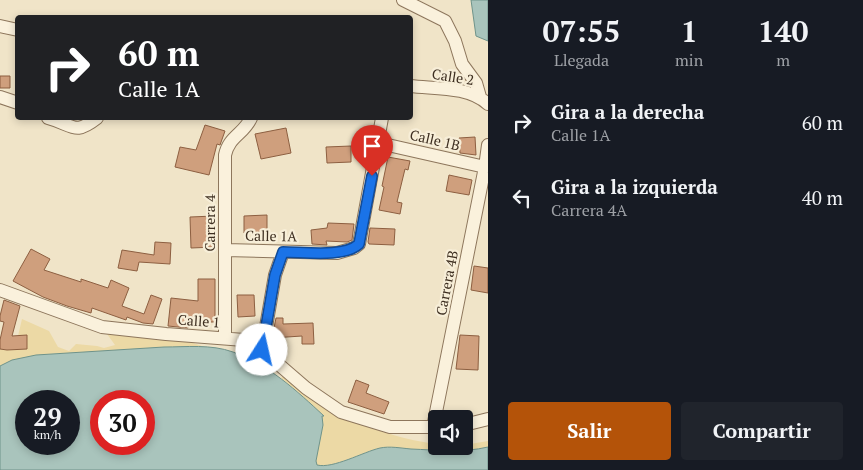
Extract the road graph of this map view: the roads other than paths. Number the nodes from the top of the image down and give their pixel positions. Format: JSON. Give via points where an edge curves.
{"nodes":[{"id":1,"x":402,"y":0,"type":"edge"},
{"id":2,"x":0,"y":26,"type":"edge"},
{"id":3,"x":15,"y":29,"type":"edge"},
{"id":4,"x":413,"y":86,"type":"edge"},
{"id":5,"x":0,"y":97,"type":"edge"},
{"id":6,"x":484,"y":100,"type":"edge"},
{"id":7,"x":15,"y":102,"type":"edge"},
{"id":8,"x":53,"y":120,"type":"edge"},
{"id":9,"x":95,"y":120,"type":"edge"},
{"id":10,"x":250,"y":120,"type":"edge"},
{"id":11,"x":382,"y":120,"type":"edge"},
{"id":12,"x":379,"y":142,"type":"junction"},
{"id":13,"x":488,"y":145,"type":"edge"},
{"id":14,"x":485,"y":167,"type":"junction"},
{"id":15,"x":225,"y":250,"type":"junction"},
{"id":16,"x":283,"y":252,"type":"junction"},
{"id":17,"x":0,"y":290,"type":"edge"},
{"id":18,"x":224,"y":338,"type":"junction"},
{"id":19,"x":262,"y":350,"type":"junction"},
{"id":20,"x":438,"y":410,"type":"edge"},
{"id":21,"x":488,"y":418,"type":"edge"},
{"id":22,"x":473,"y":423,"type":"edge"},
{"id":23,"x":428,"y":427,"type":"edge"}],
"edges":[{"from":1,"to":6,"type":"street","via":[[445,21],[456,41],[462,64],[476,82]]},
{"from":2,"to":3,"type":"street"},
{"from":4,"to":6,"type":"street","name":"Calle 2","via":[[454,90]]},
{"from":5,"to":7,"type":"street"},
{"from":8,"to":9,"type":"street","via":[[77,129]]},
{"from":10,"to":15,"type":"street","name":"Carrera 4","via":[[227,146]]},
{"from":11,"to":12,"type":"street"},
{"from":12,"to":14,"type":"street","name":"Calle 1B"},
{"from":12,"to":16,"type":"street","name":"Calle 1A","via":[[359,244],[338,253]]},
{"from":13,"to":14,"type":"street","name":"Carrera 4B"},
{"from":14,"to":20,"type":"street","name":"Carrera 4B"},
{"from":15,"to":16,"type":"street","name":"Calle 1A"},
{"from":15,"to":18,"type":"street","name":"Carrera 4"},
{"from":16,"to":19,"type":"street","via":[[275,275]]},
{"from":17,"to":18,"type":"street","name":"Calle 1","via":[[102,326]]},
{"from":18,"to":19,"type":"street","name":"Calle 1","via":[[244,340]]},
{"from":19,"to":23,"type":"street","name":"Calle 1","via":[[306,388],[341,412],[390,427]]},
{"from":21,"to":22,"type":"street"}]}
